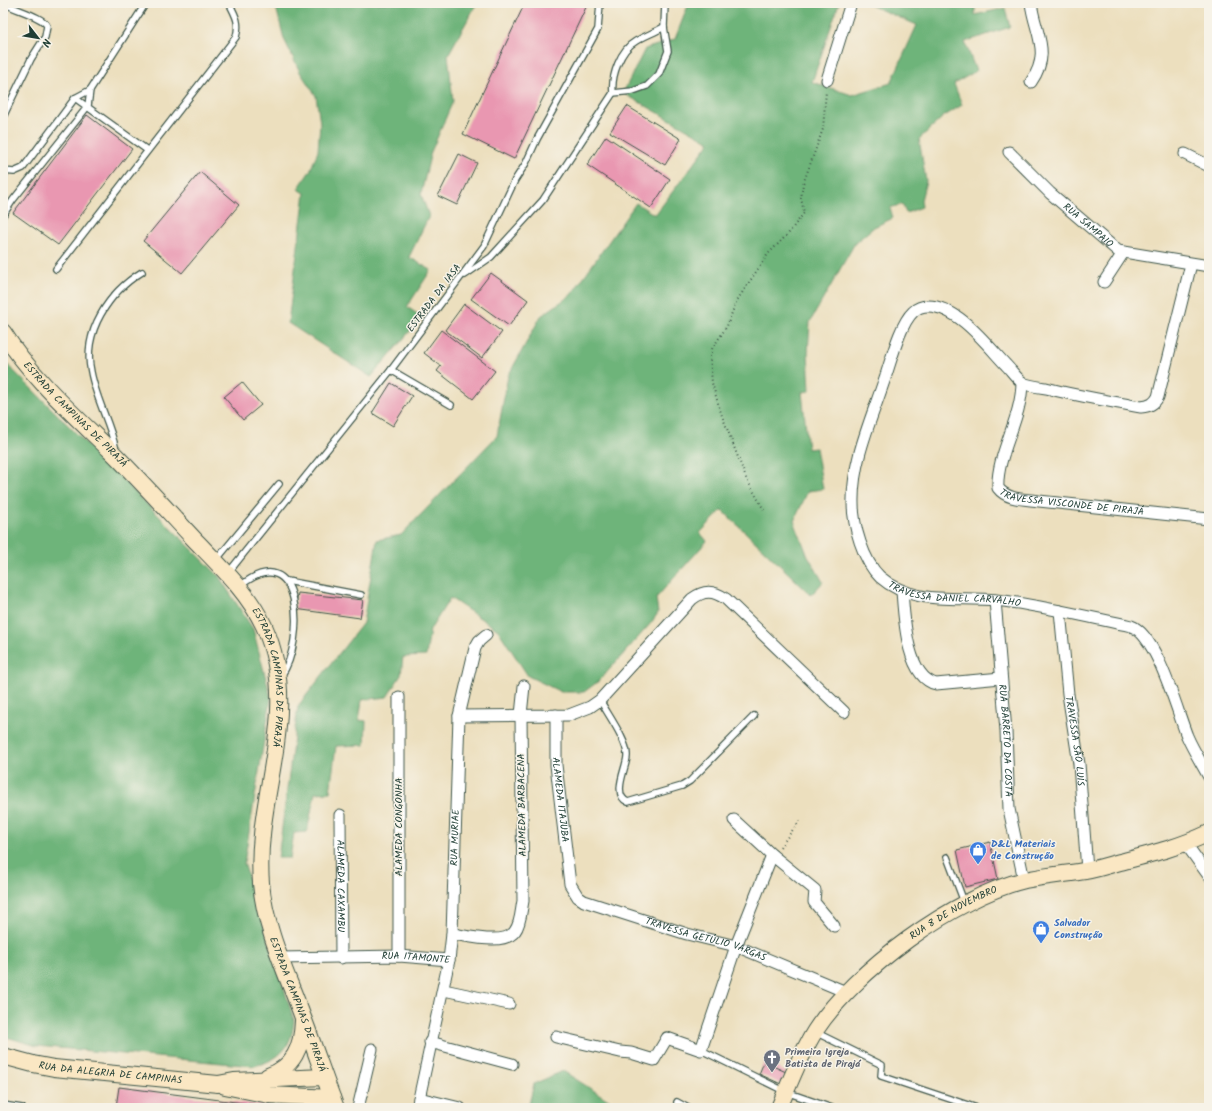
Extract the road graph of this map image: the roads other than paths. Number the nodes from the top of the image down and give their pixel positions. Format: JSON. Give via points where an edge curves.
{"nodes":[{"id":1,"x":4,"y":3,"type":"edge"},
{"id":2,"x":146,"y":3,"type":"edge"},
{"id":3,"x":229,"y":3,"type":"edge"},
{"id":4,"x":600,"y":3,"type":"edge"},
{"id":5,"x":665,"y":3,"type":"edge"},
{"id":6,"x":851,"y":3,"type":"edge"},
{"id":7,"x":1031,"y":3,"type":"edge"},
{"id":8,"x":664,"y":27,"type":"junction"},
{"id":9,"x":827,"y":80,"type":"road end"},
{"id":10,"x":1031,"y":82,"type":"dead end"},
{"id":11,"x":90,"y":90,"type":"junction"},
{"id":12,"x":612,"y":93,"type":"junction"},
{"id":13,"x":75,"y":98,"type":"junction"},
{"id":14,"x":88,"y":106,"type":"junction"},
{"id":15,"x":3,"y":116,"type":"edge"},
{"id":16,"x":148,"y":150,"type":"junction"},
{"id":17,"x":1009,"y":152,"type":"dead end"},
{"id":18,"x":1185,"y":154,"type":"dead end"},
{"id":19,"x":1209,"y":166,"type":"edge"},
{"id":20,"x":3,"y":171,"type":"edge"},
{"id":21,"x":3,"y":215,"type":"edge"},
{"id":22,"x":1123,"y":253,"type":"junction"},
{"id":23,"x":1191,"y":264,"type":"junction"},
{"id":24,"x":1209,"y":266,"type":"edge"},
{"id":25,"x":56,"y":269,"type":"dead end"},
{"id":26,"x":142,"y":272,"type":"dead end"},
{"id":27,"x":460,"y":279,"type":"junction"},
{"id":28,"x":1104,"y":282,"type":"dead end"},
{"id":29,"x":3,"y":332,"type":"edge"},
{"id":30,"x":391,"y":370,"type":"junction"},
{"id":31,"x":1022,"y":382,"type":"junction"},
{"id":32,"x":451,"y":405,"type":"dead end"},
{"id":33,"x":118,"y":458,"type":"junction"},
{"id":34,"x":279,"y":484,"type":"dead end"},
{"id":35,"x":1209,"y":519,"type":"edge"},
{"id":36,"x":216,"y":560,"type":"junction"},
{"id":37,"x":228,"y":573,"type":"junction"},
{"id":38,"x":287,"y":581,"type":"junction"},
{"id":39,"x":239,"y":587,"type":"junction"},
{"id":40,"x":902,"y":591,"type":"junction"},
{"id":41,"x":362,"y":595,"type":"dead end"},
{"id":42,"x":995,"y":600,"type":"junction"},
{"id":43,"x":1060,"y":611,"type":"junction"},
{"id":44,"x":486,"y":635,"type":"dead end"},
{"id":45,"x":1001,"y":678,"type":"junction"},
{"id":46,"x":278,"y":679,"type":"junction"},
{"id":47,"x":524,"y":686,"type":"dead end"},
{"id":48,"x":399,"y":697,"type":"dead end"},
{"id":49,"x":600,"y":700,"type":"junction"},
{"id":50,"x":844,"y":712,"type":"dead end"},
{"id":51,"x":521,"y":715,"type":"junction"},
{"id":52,"x":556,"y":715,"type":"junction"},
{"id":53,"x":460,"y":716,"type":"junction"},
{"id":54,"x":754,"y":716,"type":"dead end"},
{"id":55,"x":1209,"y":777,"type":"edge"},
{"id":56,"x":340,"y":815,"type":"dead end"},
{"id":57,"x":734,"y":820,"type":"dead end"},
{"id":58,"x":1209,"y":833,"type":"edge"},
{"id":59,"x":1186,"y":844,"type":"junction"},
{"id":60,"x":772,"y":855,"type":"junction"},
{"id":61,"x":947,"y":857,"type":"dead end"},
{"id":62,"x":1087,"y":870,"type":"junction"},
{"id":63,"x":1209,"y":876,"type":"edge"},
{"id":64,"x":1024,"y":880,"type":"junction"},
{"id":65,"x":570,"y":884,"type":"joint"},
{"id":66,"x":965,"y":905,"type":"junction"},
{"id":67,"x":834,"y":926,"type":"dead end"},
{"id":68,"x":452,"y":934,"type":"junction"},
{"id":69,"x":736,"y":946,"type":"junction"},
{"id":70,"x":399,"y":956,"type":"junction"},
{"id":71,"x":279,"y":958,"type":"junction"},
{"id":72,"x":341,"y":958,"type":"junction"},
{"id":73,"x":449,"y":960,"type":"junction"},
{"id":74,"x":444,"y":990,"type":"junction"},
{"id":75,"x":846,"y":992,"type":"junction"},
{"id":76,"x":509,"y":1004,"type":"dead end"},
{"id":77,"x":302,"y":1017,"type":"junction"},
{"id":78,"x":814,"y":1032,"type":"junction"},
{"id":79,"x":556,"y":1037,"type":"dead end"},
{"id":80,"x":430,"y":1042,"type":"junction"},
{"id":81,"x":372,"y":1049,"type":"dead end"},
{"id":82,"x":701,"y":1050,"type":"junction"},
{"id":83,"x":3,"y":1056,"type":"edge"},
{"id":84,"x":512,"y":1064,"type":"dead end"},
{"id":85,"x":324,"y":1076,"type":"junction"},
{"id":86,"x":253,"y":1080,"type":"junction"},
{"id":87,"x":218,"y":1084,"type":"junction"},
{"id":88,"x":786,"y":1092,"type":"junction"},
{"id":89,"x":284,"y":1097,"type":"junction"},
{"id":90,"x":677,"y":1102,"type":"dead end"},
{"id":91,"x":334,"y":1103,"type":"edge"},
{"id":92,"x":418,"y":1103,"type":"edge"},
{"id":93,"x":3,"y":1105,"type":"edge"},
{"id":94,"x":22,"y":1108,"type":"edge"},
{"id":95,"x":304,"y":1108,"type":"edge"},
{"id":96,"x":358,"y":1108,"type":"edge"},
{"id":97,"x":460,"y":1108,"type":"edge"},
{"id":98,"x":688,"y":1108,"type":"edge"},
{"id":99,"x":779,"y":1108,"type":"edge"},
{"id":100,"x":832,"y":1108,"type":"edge"},
{"id":101,"x":977,"y":1108,"type":"edge"}],
"edges":[{"from":1,"to":15,"type":"lane","via":[[44,20],[47,26],[45,37]]},
{"from":2,"to":11,"type":"lane"},
{"from":3,"to":16,"type":"lane","via":[[239,27],[236,38]]},
{"from":4,"to":27,"type":"lane","name":"ESTRADA DA IASA","via":[[598,29],[515,180],[484,246]]},
{"from":5,"to":8,"type":"lane"},
{"from":6,"to":9,"type":"street"},
{"from":7,"to":10,"type":"street","via":[[1039,31],[1042,57]]},
{"from":8,"to":12,"type":"lane","via":[[634,42],[625,52],[612,82]]},
{"from":8,"to":12,"type":"lane","via":[[668,51],[659,74],[647,86],[633,91]]},
{"from":11,"to":13,"type":"lane"},
{"from":11,"to":14,"type":"lane"},
{"from":12,"to":27,"type":"lane","via":[[543,200],[491,257]]},
{"from":13,"to":14,"type":"lane"},
{"from":13,"to":20,"type":"lane","via":[[29,162],[19,171]]},
{"from":14,"to":16,"type":"lane"},
{"from":14,"to":21,"type":"lane"},
{"from":16,"to":25,"type":"lane"},
{"from":17,"to":22,"type":"street","name":"RUA SAMPAIO","via":[[1050,193],[1113,248]]},
{"from":18,"to":19,"type":"street"},
{"from":22,"to":23,"type":"street","name":"RUA SAMPAIO"},
{"from":22,"to":28,"type":"street"},
{"from":23,"to":24,"type":"street","name":"RUA SAMPAIO"},
{"from":23,"to":31,"type":"street","via":[[1158,397],[1153,404],[1141,407]]},
{"from":26,"to":33,"type":"lane","via":[[110,299],[98,322],[90,350],[91,373],[114,438]]},
{"from":27,"to":30,"type":"lane","name":"ESTRADA DA IASA"},
{"from":29,"to":33,"type":"main road","name":"ESTRADA CAMPINAS DE PIRAJÁ","via":[[22,359],[52,393]]},
{"from":30,"to":32,"type":"lane"},
{"from":30,"to":37,"type":"lane","name":"ESTRADA DA IASA"},
{"from":31,"to":35,"type":"street","name":"TRAVESSA VISCONDE DE PIRAJÁ","via":[[1019,409],[1000,470],[998,488],[1003,493],[1013,498],[1039,502]]},
{"from":31,"to":40,"type":"street","name":"TRAVESSA DANIEL CARVALHO","via":[[970,327],[948,311],[932,306],[920,307],[912,312],[896,344],[864,438],[855,475],[853,501],[854,523],[874,571]]},
{"from":33,"to":36,"type":"main road","name":"ESTRADA CAMPINAS DE PIRAJÁ"},
{"from":34,"to":36,"type":"lane"},
{"from":36,"to":37,"type":"main road","name":"ESTRADA CAMPINAS DE PIRAJÁ"},
{"from":37,"to":39,"type":"main road","name":"ESTRADA CAMPINAS DE PIRAJÁ"},
{"from":38,"to":39,"type":"lane","via":[[274,574],[259,574]]},
{"from":38,"to":41,"type":"lane"},
{"from":38,"to":46,"type":"lane","via":[[294,602],[295,636],[291,657]]},
{"from":39,"to":46,"type":"main road","name":"ESTRADA CAMPINAS DE PIRAJÁ","via":[[264,627],[272,648]]},
{"from":40,"to":42,"type":"street","name":"TRAVESSA DANIEL CARVALHO","via":[[954,600]]},
{"from":40,"to":45,"type":"street","via":[[905,634],[914,661],[927,681],[936,684]]},
{"from":42,"to":43,"type":"street","name":"TRAVESSA DANIEL CARVALHO"},
{"from":42,"to":45,"type":"street","name":"RUA BARRETO DA COSTA"},
{"from":43,"to":55,"type":"street","name":"TRAVESSA DANIEL CARVALHO","via":[[1140,630],[1168,681],[1187,736]]},
{"from":43,"to":62,"type":"street","name":"TRAVESSA SÃO LUÍS","via":[[1078,764]]},
{"from":44,"to":53,"type":"street","name":"RUA MURIAE","via":[[475,648]]},
{"from":45,"to":64,"type":"street","name":"RUA BARRETO DA COSTA","via":[[1009,809]]},
{"from":46,"to":71,"type":"main road","name":"ESTRADA CAMPINAS DE PIRAJÁ","via":[[280,721],[263,826],[260,864],[265,904]]},
{"from":47,"to":51,"type":"street","name":"ALAMEDA BARBACENA"},
{"from":48,"to":70,"type":"street","name":"ALAMEDA CONGONHA"},
{"from":49,"to":50,"type":"street","via":[[692,599],[699,594],[714,592],[726,599]]},
{"from":49,"to":52,"type":"street","via":[[569,714]]},
{"from":49,"to":54,"type":"lane","via":[[626,749],[626,763],[620,779],[622,796],[628,802],[682,786]]},
{"from":51,"to":52,"type":"street"},
{"from":51,"to":53,"type":"street"},
{"from":51,"to":68,"type":"street","name":"ALAMEDA BARBACENA","via":[[523,901],[518,925],[510,936],[499,939]]},
{"from":52,"to":65,"type":"street","name":"ALAMEDA ITAJUBA","via":[[556,765]]},
{"from":53,"to":68,"type":"street","name":"RUA MURIAE"},
{"from":56,"to":72,"type":"street","name":"ALAMEDA CAXAMBU"},
{"from":57,"to":60,"type":"street"},
{"from":58,"to":59,"type":"main road","name":"RUA 8 DE NOVEMBRO"},
{"from":59,"to":62,"type":"main road","name":"RUA 8 DE NOVEMBRO"},
{"from":59,"to":63,"type":"street"},
{"from":60,"to":67,"type":"street","via":[[815,890],[814,902]]},
{"from":60,"to":69,"type":"street"},
{"from":61,"to":66,"type":"lane"},
{"from":62,"to":64,"type":"main road","name":"RUA 8 DE NOVEMBRO"},
{"from":64,"to":66,"type":"main road","name":"RUA 8 DE NOVEMBRO"},
{"from":65,"to":69,"type":"street","name":"TRAVESSA GETÚLIO VARGAS","via":[[578,897],[584,901],[688,934]]},
{"from":66,"to":75,"type":"main road","name":"RUA 8 DE NOVEMBRO","via":[[928,926],[886,956]]},
{"from":68,"to":73,"type":"street","name":"RUA MURIAE"},
{"from":69,"to":75,"type":"street","name":"TRAVESSA GETÚLIO VARGAS"},
{"from":69,"to":82,"type":"street"},
{"from":70,"to":72,"type":"street","name":"RUA ITAMONTE"},
{"from":70,"to":73,"type":"street","name":"RUA ITAMONTE"},
{"from":71,"to":72,"type":"street","name":"RUA ITAMONTE"},
{"from":71,"to":77,"type":"main road","name":"ESTRADA CAMPINAS DE PIRAJÁ"},
{"from":73,"to":74,"type":"street","name":"RUA ITAMONTE"},
{"from":74,"to":76,"type":"street"},
{"from":74,"to":80,"type":"street","name":"RUA ITAMONTE"},
{"from":75,"to":78,"type":"main road","name":"RUA 8 DE NOVEMBRO"},
{"from":77,"to":85,"type":"main road","name":"ESTRADA CAMPINAS DE PIRAJÁ"},
{"from":77,"to":86,"type":"main road","via":[[300,1041],[286,1069]]},
{"from":78,"to":88,"type":"main road","name":"RUA 8 DE NOVEMBRO"},
{"from":78,"to":101,"type":"lane","via":[[882,1065],[880,1076]]},
{"from":79,"to":82,"type":"street","via":[[654,1060],[667,1038]]},
{"from":80,"to":84,"type":"street"},
{"from":80,"to":92,"type":"street","name":"RUA ITAMONTE"},
{"from":81,"to":96,"type":"street"},
{"from":82,"to":88,"type":"lane"},
{"from":83,"to":87,"type":"main road","name":"RUA DA ALEGRIA DE CAMPINAS","via":[[54,1068]]},
{"from":85,"to":86,"type":"main road","name":"RUA DA ALEGRIA DE CAMPINAS"},
{"from":85,"to":91,"type":"main road","name":"ESTRADA CAMPINAS DE PIRAJÁ"},
{"from":86,"to":87,"type":"main road","name":"RUA DA ALEGRIA DE CAMPINAS"},
{"from":87,"to":89,"type":"main road","name":"RUA DA ALEGRIA DE CAMPINAS","via":[[233,1089]]},
{"from":88,"to":99,"type":"main road","name":"RUA 8 DE NOVEMBRO"},
{"from":88,"to":100,"type":"lane"},
{"from":89,"to":91,"type":"main road","name":"RUA DA ALEGRIA DE CAMPINAS"},
{"from":89,"to":95,"type":"main road"},
{"from":90,"to":98,"type":"lane"},
{"from":92,"to":97,"type":"street"},
{"from":93,"to":94,"type":"lane"}]}
